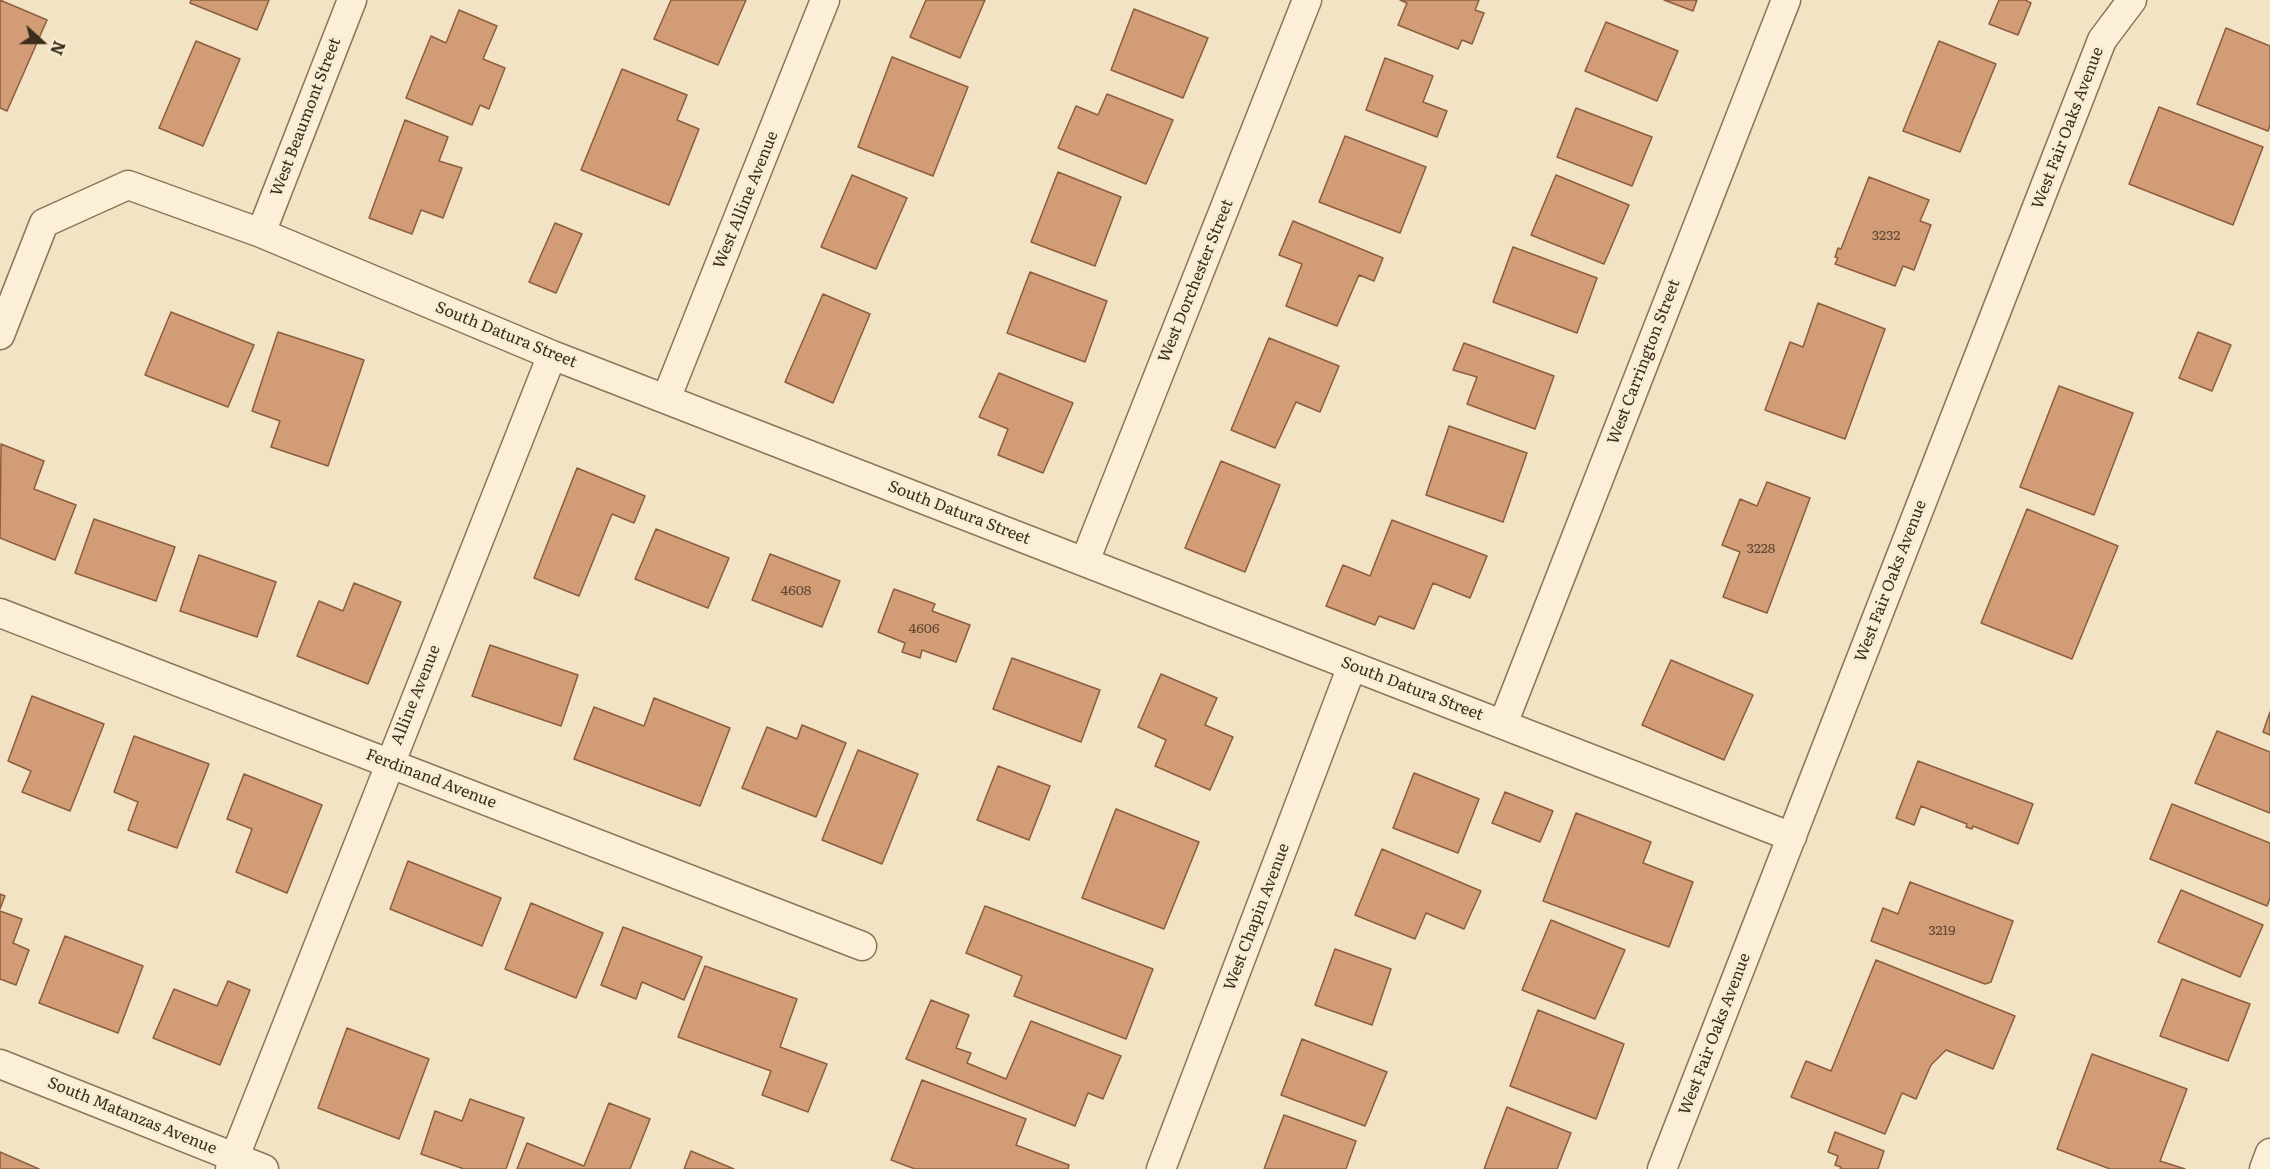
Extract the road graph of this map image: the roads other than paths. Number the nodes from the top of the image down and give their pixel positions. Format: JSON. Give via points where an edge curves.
{"nodes":[{"id":1,"x":352,"y":0,"type":"edge"},
{"id":2,"x":825,"y":0,"type":"edge"},
{"id":3,"x":1306,"y":0,"type":"edge"},
{"id":4,"x":1786,"y":0,"type":"edge"},
{"id":5,"x":2132,"y":0,"type":"edge"},
{"id":6,"x":261,"y":233,"type":"junction"},
{"id":7,"x":0,"y":335,"type":"edge"},
{"id":8,"x":552,"y":355,"type":"junction"},
{"id":9,"x":666,"y":399,"type":"junction"},
{"id":10,"x":1085,"y":561,"type":"junction"},
{"id":11,"x":0,"y":613,"type":"edge"},
{"id":12,"x":1352,"y":666,"type":"junction"},
{"id":13,"x":1503,"y":724,"type":"junction"},
{"id":14,"x":389,"y":762,"type":"junction"},
{"id":15,"x":1792,"y":837,"type":"junction"},
{"id":16,"x":862,"y":946,"type":"dead end"},
{"id":17,"x":0,"y":1064,"type":"edge"},
{"id":18,"x":2270,"y":1153,"type":"edge"},
{"id":19,"x":233,"y":1163,"type":"edge"},
{"id":20,"x":264,"y":1169,"type":"edge"},
{"id":21,"x":1161,"y":1169,"type":"edge"},
{"id":22,"x":1662,"y":1169,"type":"edge"},
{"id":23,"x":2264,"y":1169,"type":"edge"}],
"edges":[{"from":1,"to":6,"type":"street","name":"West Beaumont Street"},
{"from":2,"to":9,"type":"street","name":"West Alline Avenue"},
{"from":3,"to":10,"type":"street","name":"West Dorchester Street"},
{"from":4,"to":13,"type":"street","name":"West Carrington Street"},
{"from":5,"to":15,"type":"street","name":"West Fair Oaks Avenue","via":[[2102,40]]},
{"from":6,"to":7,"type":"street","name":"South Datura Street","via":[[128,185],[44,223]]},
{"from":6,"to":8,"type":"street","name":"South Datura Street"},
{"from":8,"to":9,"type":"street","name":"South Datura Street"},
{"from":8,"to":14,"type":"street","name":"Alline Avenue"},
{"from":9,"to":10,"type":"street","name":"South Datura Street"},
{"from":10,"to":12,"type":"street","name":"South Datura Street"},
{"from":11,"to":14,"type":"street","name":"Ferdinand Avenue"},
{"from":12,"to":13,"type":"street","name":"South Datura Street"},
{"from":12,"to":21,"type":"street","name":"West Chapin Avenue"},
{"from":13,"to":15,"type":"street","name":"South Datura Street"},
{"from":14,"to":16,"type":"street","name":"Ferdinand Avenue"},
{"from":14,"to":19,"type":"street","name":"Alline Avenue"},
{"from":15,"to":22,"type":"street","name":"West Fair Oaks Avenue"},
{"from":17,"to":19,"type":"street","name":"South Matanzas Avenue"},
{"from":18,"to":23,"type":"street"},
{"from":19,"to":20,"type":"street","name":"South Matanzas Avenue"}]}
